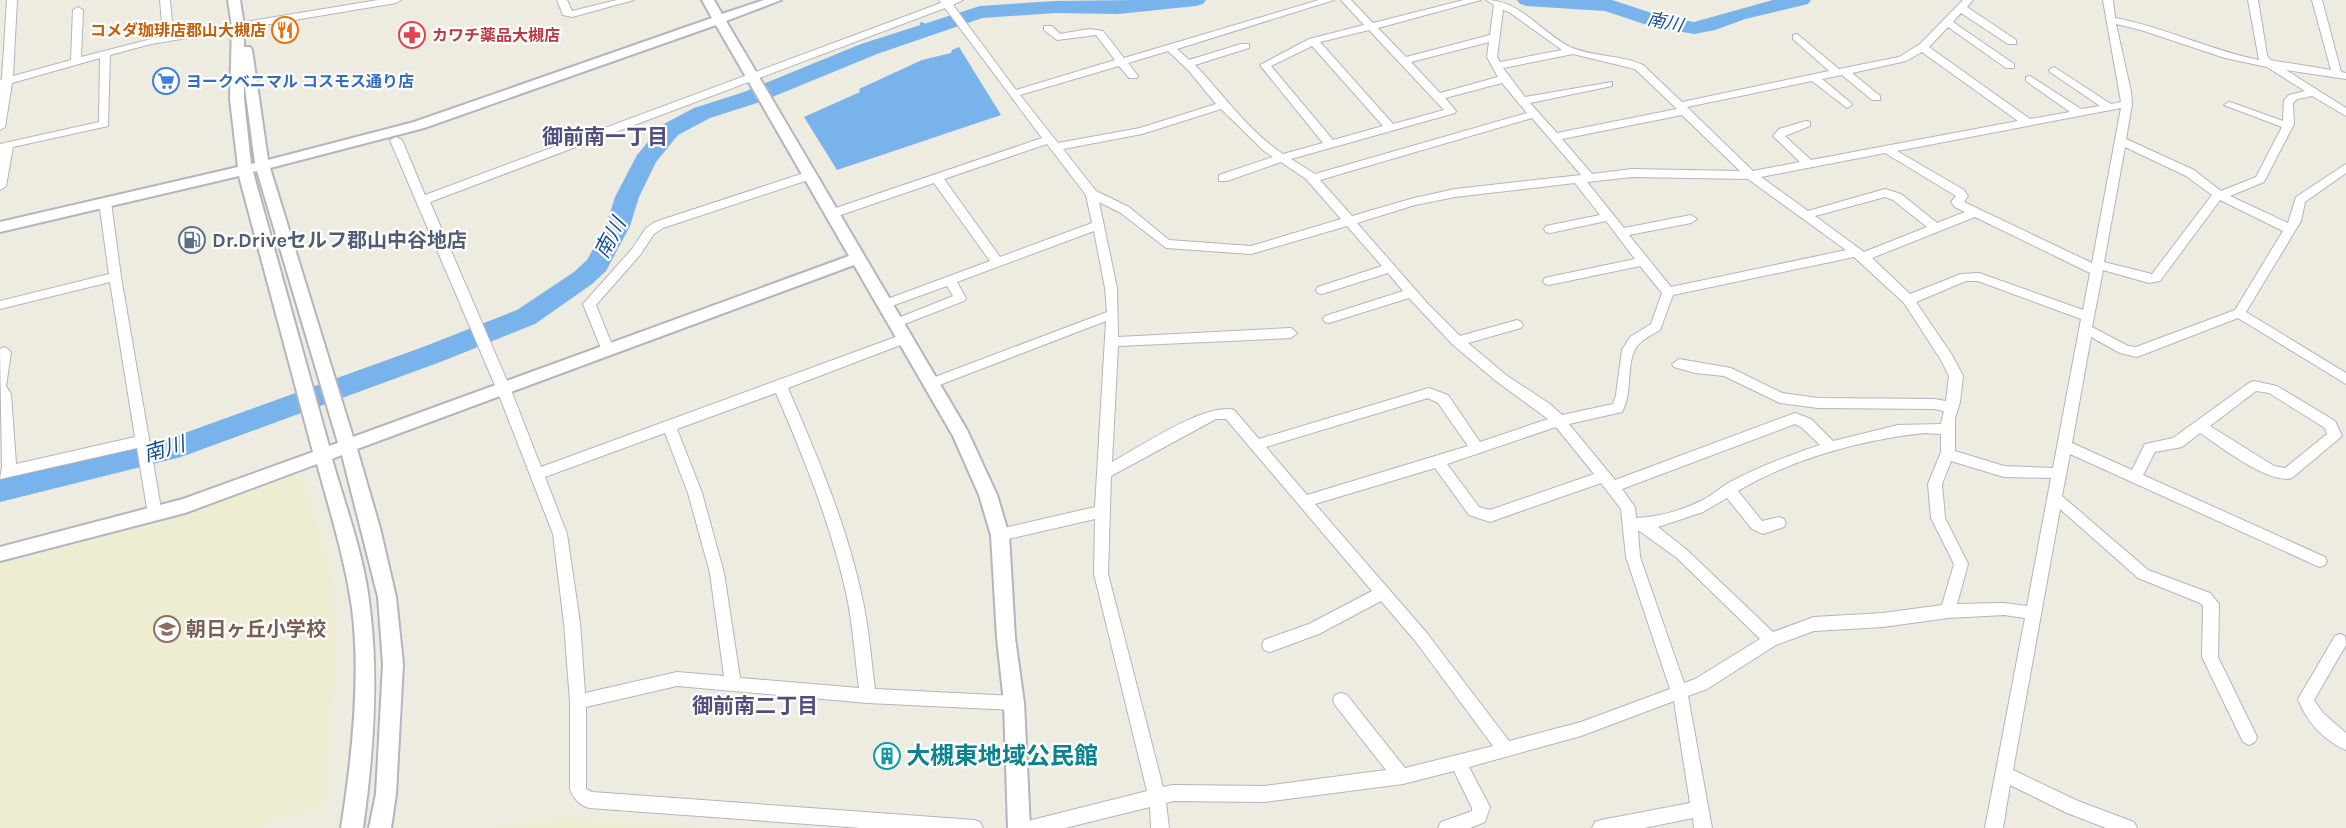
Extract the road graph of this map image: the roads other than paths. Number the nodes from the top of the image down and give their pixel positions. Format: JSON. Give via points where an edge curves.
{"nodes":[{"id":1,"x":12,"y":0,"type":"edge"},
{"id":2,"x":165,"y":0,"type":"edge"},
{"id":3,"x":234,"y":0,"type":"edge"},
{"id":4,"x":396,"y":0,"type":"edge"},
{"id":5,"x":562,"y":0,"type":"edge"},
{"id":6,"x":628,"y":0,"type":"edge"},
{"id":7,"x":708,"y":0,"type":"edge"},
{"id":8,"x":755,"y":0,"type":"edge"},
{"id":9,"x":775,"y":0,"type":"edge"},
{"id":10,"x":1329,"y":0,"type":"edge"},
{"id":11,"x":1346,"y":0,"type":"edge"},
{"id":12,"x":1476,"y":0,"type":"edge"},
{"id":13,"x":2108,"y":0,"type":"edge"},
{"id":14,"x":2253,"y":0,"type":"edge"},
{"id":15,"x":2304,"y":0,"type":"edge"},
{"id":16,"x":950,"y":1,"type":"edge"},
{"id":17,"x":1495,"y":2,"type":"edge"},
{"id":18,"x":2318,"y":2,"type":"edge"},
{"id":19,"x":1964,"y":4,"type":"edge"},
{"id":20,"x":338,"y":5,"type":"edge"},
{"id":21,"x":78,"y":10,"type":"dead end"},
{"id":22,"x":716,"y":17,"type":"junction"},
{"id":23,"x":2110,"y":20,"type":"junction"},
{"id":24,"x":1948,"y":23,"type":"junction"},
{"id":25,"x":238,"y":26,"type":"junction"},
{"id":26,"x":1371,"y":27,"type":"junction"},
{"id":27,"x":1048,"y":28,"type":"dead end"},
{"id":28,"x":1495,"y":37,"type":"junction"},
{"id":29,"x":1797,"y":37,"type":"dead end"},
{"id":30,"x":168,"y":38,"type":"junction"},
{"id":31,"x":1313,"y":41,"type":"junction"},
{"id":32,"x":2012,"y":42,"type":"dead end"},
{"id":33,"x":1245,"y":45,"type":"dead end"},
{"id":34,"x":1169,"y":47,"type":"junction"},
{"id":35,"x":1922,"y":47,"type":"junction"},
{"id":36,"x":1572,"y":51,"type":"junction"},
{"id":37,"x":105,"y":52,"type":"junction"},
{"id":38,"x":76,"y":61,"type":"junction"},
{"id":39,"x":1121,"y":61,"type":"junction"},
{"id":40,"x":1403,"y":61,"type":"junction"},
{"id":41,"x":2266,"y":62,"type":"junction"},
{"id":42,"x":1188,"y":64,"type":"junction"},
{"id":43,"x":1497,"y":66,"type":"junction"},
{"id":44,"x":2010,"y":66,"type":"dead end"},
{"id":45,"x":2054,"y":70,"type":"dead end"},
{"id":46,"x":1841,"y":73,"type":"junction"},
{"id":47,"x":1133,"y":76,"type":"dead end"},
{"id":48,"x":2342,"y":76,"type":"edge"},
{"id":49,"x":752,"y":78,"type":"junction"},
{"id":50,"x":1815,"y":78,"type":"junction"},
{"id":51,"x":1504,"y":79,"type":"junction"},
{"id":52,"x":2030,"y":79,"type":"dead end"},
{"id":53,"x":3,"y":82,"type":"edge"},
{"id":54,"x":1608,"y":84,"type":"dead end"},
{"id":55,"x":2313,"y":93,"type":"junction"},
{"id":56,"x":1013,"y":94,"type":"junction"},
{"id":57,"x":1438,"y":97,"type":"junction"},
{"id":58,"x":1876,"y":98,"type":"dead end"},
{"id":59,"x":1523,"y":101,"type":"junction"},
{"id":60,"x":2127,"y":104,"type":"junction"},
{"id":61,"x":1222,"y":105,"type":"junction"},
{"id":62,"x":1847,"y":105,"type":"dead end"},
{"id":63,"x":2229,"y":105,"type":"dead end"},
{"id":64,"x":2109,"y":107,"type":"junction"},
{"id":65,"x":1681,"y":108,"type":"junction"},
{"id":66,"x":2079,"y":113,"type":"junction"},
{"id":67,"x":2346,"y":113,"type":"edge"},
{"id":68,"x":1534,"y":114,"type":"junction"},
{"id":69,"x":2028,"y":123,"type":"junction"},
{"id":70,"x":1806,"y":124,"type":"dead end"},
{"id":71,"x":2288,"y":126,"type":"junction"},
{"id":72,"x":0,"y":127,"type":"edge"},
{"id":73,"x":1390,"y":128,"type":"junction"},
{"id":74,"x":1554,"y":137,"type":"junction"},
{"id":75,"x":396,"y":140,"type":"dead end"},
{"id":76,"x":2120,"y":140,"type":"junction"},
{"id":77,"x":1053,"y":143,"type":"junction"},
{"id":78,"x":1330,"y":144,"type":"junction"},
{"id":79,"x":4,"y":147,"type":"edge"},
{"id":80,"x":1888,"y":150,"type":"junction"},
{"id":81,"x":1281,"y":159,"type":"junction"},
{"id":82,"x":261,"y":161,"type":"junction"},
{"id":83,"x":244,"y":165,"type":"junction"},
{"id":84,"x":1809,"y":165,"type":"junction"},
{"id":85,"x":2346,"y":168,"type":"edge"},
{"id":86,"x":810,"y":175,"type":"junction"},
{"id":87,"x":1751,"y":175,"type":"junction"},
{"id":88,"x":937,"y":178,"type":"junction"},
{"id":89,"x":1223,"y":178,"type":"dead end"},
{"id":90,"x":1312,"y":179,"type":"junction"},
{"id":91,"x":1585,"y":180,"type":"junction"},
{"id":92,"x":0,"y":186,"type":"edge"},
{"id":93,"x":1092,"y":194,"type":"junction"},
{"id":94,"x":2219,"y":195,"type":"junction"},
{"id":95,"x":423,"y":200,"type":"junction"},
{"id":96,"x":105,"y":202,"type":"junction"},
{"id":97,"x":1976,"y":212,"type":"junction"},
{"id":98,"x":831,"y":214,"type":"junction"},
{"id":99,"x":1806,"y":215,"type":"junction"},
{"id":100,"x":0,"y":217,"type":"edge"},
{"id":101,"x":1608,"y":217,"type":"junction"},
{"id":102,"x":1691,"y":219,"type":"dead end"},
{"id":103,"x":1348,"y":222,"type":"junction"},
{"id":104,"x":1099,"y":225,"type":"junction"},
{"id":105,"x":0,"y":227,"type":"edge"},
{"id":106,"x":1936,"y":228,"type":"junction"},
{"id":107,"x":2290,"y":229,"type":"junction"},
{"id":108,"x":1550,"y":230,"type":"dead end"},
{"id":109,"x":1620,"y":232,"type":"junction"},
{"id":110,"x":1860,"y":255,"type":"junction"},
{"id":111,"x":858,"y":258,"type":"junction"},
{"id":112,"x":1643,"y":261,"type":"junction"},
{"id":113,"x":997,"y":262,"type":"junction"},
{"id":114,"x":2098,"y":267,"type":"junction"},
{"id":115,"x":1390,"y":268,"type":"junction"},
{"id":116,"x":115,"y":277,"type":"junction"},
{"id":117,"x":949,"y":280,"type":"junction"},
{"id":118,"x":1549,"y":281,"type":"dead end"},
{"id":119,"x":1322,"y":290,"type":"dead end"},
{"id":120,"x":1668,"y":292,"type":"junction"},
{"id":121,"x":1412,"y":294,"type":"junction"},
{"id":122,"x":1908,"y":300,"type":"junction"},
{"id":123,"x":886,"y":303,"type":"junction"},
{"id":124,"x":0,"y":305,"type":"edge"},
{"id":125,"x":2239,"y":313,"type":"junction"},
{"id":126,"x":1113,"y":314,"type":"junction"},
{"id":127,"x":1329,"y":319,"type":"dead end"},
{"id":128,"x":897,"y":323,"type":"junction"},
{"id":129,"x":2088,"y":323,"type":"junction"},
{"id":130,"x":1516,"y":325,"type":"dead end"},
{"id":131,"x":1291,"y":333,"type":"dead end"},
{"id":132,"x":906,"y":338,"type":"junction"},
{"id":133,"x":1457,"y":341,"type":"junction"},
{"id":134,"x":1112,"y":342,"type":"junction"},
{"id":135,"x":608,"y":350,"type":"junction"},
{"id":136,"x":5,"y":352,"type":"dead end"},
{"id":137,"x":1679,"y":364,"type":"dead end"},
{"id":138,"x":2346,"y":379,"type":"edge"},
{"id":139,"x":932,"y":383,"type":"junction"},
{"id":140,"x":0,"y":386,"type":"edge"},
{"id":141,"x":780,"y":386,"type":"junction"},
{"id":142,"x":504,"y":390,"type":"junction"},
{"id":143,"x":1952,"y":407,"type":"junction"},
{"id":144,"x":1559,"y":421,"type":"junction"},
{"id":145,"x":669,"y":425,"type":"junction"},
{"id":146,"x":2200,"y":426,"type":"junction"},
{"id":147,"x":1948,"y":429,"type":"junction"},
{"id":148,"x":143,"y":441,"type":"junction"},
{"id":149,"x":1256,"y":445,"type":"junction"},
{"id":150,"x":2064,"y":446,"type":"junction"},
{"id":151,"x":348,"y":447,"type":"junction"},
{"id":152,"x":1476,"y":447,"type":"junction"},
{"id":153,"x":1831,"y":448,"type":"junction"},
{"id":154,"x":1947,"y":454,"type":"junction"},
{"id":155,"x":324,"y":456,"type":"junction"},
{"id":156,"x":1438,"y":462,"type":"junction"},
{"id":157,"x":4,"y":472,"type":"edge"},
{"id":158,"x":1104,"y":472,"type":"junction"},
{"id":159,"x":537,"y":474,"type":"junction"},
{"id":160,"x":2059,"y":474,"type":"junction"},
{"id":161,"x":2134,"y":477,"type":"junction"},
{"id":162,"x":1609,"y":482,"type":"junction"},
{"id":163,"x":1729,"y":490,"type":"junction"},
{"id":164,"x":2055,"y":499,"type":"junction"},
{"id":165,"x":1305,"y":501,"type":"junction"},
{"id":166,"x":1102,"y":511,"type":"junction"},
{"id":167,"x":154,"y":514,"type":"junction"},
{"id":168,"x":1779,"y":523,"type":"dead end"},
{"id":169,"x":1637,"y":524,"type":"junction"},
{"id":170,"x":1000,"y":535,"type":"junction"},
{"id":171,"x":0,"y":554,"type":"edge"},
{"id":172,"x":2320,"y":561,"type":"dead end"},
{"id":173,"x":1383,"y":593,"type":"junction"},
{"id":174,"x":1948,"y":611,"type":"junction"},
{"id":175,"x":2033,"y":613,"type":"junction"},
{"id":176,"x":1770,"y":640,"type":"junction"},
{"id":177,"x":2340,"y":641,"type":"dead end"},
{"id":178,"x":1270,"y":645,"type":"dead end"},
{"id":179,"x":733,"y":683,"type":"junction"},
{"id":180,"x":1679,"y":692,"type":"junction"},
{"id":181,"x":868,"y":696,"type":"junction"},
{"id":182,"x":1341,"y":700,"type":"dead end"},
{"id":183,"x":578,"y":702,"type":"junction"},
{"id":184,"x":1014,"y":703,"type":"junction"},
{"id":185,"x":2249,"y":737,"type":"dead end"},
{"id":186,"x":2346,"y":742,"type":"edge"},
{"id":187,"x":1506,"y":750,"type":"junction"},
{"id":188,"x":1458,"y":762,"type":"junction"},
{"id":189,"x":2005,"y":774,"type":"junction"},
{"id":190,"x":1401,"y":776,"type":"junction"},
{"id":191,"x":1157,"y":796,"type":"junction"},
{"id":192,"x":1700,"y":809,"type":"junction"},
{"id":193,"x":352,"y":828,"type":"edge"},
{"id":194,"x":380,"y":828,"type":"edge"},
{"id":195,"x":974,"y":828,"type":"edge"},
{"id":196,"x":1019,"y":828,"type":"edge"},
{"id":197,"x":1032,"y":828,"type":"edge"},
{"id":198,"x":1160,"y":828,"type":"edge"},
{"id":199,"x":1447,"y":828,"type":"edge"},
{"id":200,"x":1601,"y":828,"type":"edge"},
{"id":201,"x":1703,"y":828,"type":"edge"},
{"id":202,"x":1994,"y":828,"type":"edge"},
{"id":203,"x":2128,"y":828,"type":"edge"}],
"edges":[{"from":1,"to":53,"type":"street"},
{"from":2,"to":30,"type":"street"},
{"from":3,"to":25,"type":"street"},
{"from":4,"to":20,"type":"street"},
{"from":5,"to":6,"type":"street","via":[[567,13],[572,14]]},
{"from":7,"to":22,"type":"street"},
{"from":8,"to":22,"type":"street"},
{"from":9,"to":22,"type":"street"},
{"from":10,"to":34,"type":"street"},
{"from":11,"to":26,"type":"street"},
{"from":12,"to":26,"type":"street"},
{"from":13,"to":23,"type":"street"},
{"from":14,"to":41,"type":"street"},
{"from":15,"to":18,"type":"street"},
{"from":16,"to":49,"type":"street"},
{"from":16,"to":56,"type":"street"},
{"from":17,"to":28,"type":"street"},
{"from":17,"to":36,"type":"street"},
{"from":18,"to":48,"type":"street"},
{"from":19,"to":24,"type":"street"},
{"from":19,"to":32,"type":"street"},
{"from":20,"to":25,"type":"street"},
{"from":21,"to":38,"type":"street"},
{"from":22,"to":49,"type":"street"},
{"from":22,"to":82,"type":"street","via":[[419,125]]},
{"from":23,"to":41,"type":"street","via":[[2137,24],[2164,36]]},
{"from":23,"to":60,"type":"street"},
{"from":24,"to":35,"type":"street"},
{"from":24,"to":44,"type":"street"},
{"from":25,"to":30,"type":"street"},
{"from":25,"to":82,"type":"street","via":[[247,51]]},
{"from":25,"to":83,"type":"street","via":[[237,99]]},
{"from":26,"to":31,"type":"street"},
{"from":26,"to":40,"type":"street"},
{"from":27,"to":39,"type":"street","via":[[1056,37],[1066,38],[1098,32]]},
{"from":28,"to":40,"type":"street"},
{"from":28,"to":43,"type":"street","via":[[1492,57]]},
{"from":29,"to":46,"type":"street"},
{"from":30,"to":37,"type":"street"},
{"from":31,"to":73,"type":"street"},
{"from":31,"to":78,"type":"street","via":[[1265,65]]},
{"from":33,"to":42,"type":"street"},
{"from":34,"to":39,"type":"street"},
{"from":34,"to":42,"type":"street"},
{"from":35,"to":46,"type":"street","via":[[1895,61]]},
{"from":35,"to":69,"type":"street"},
{"from":36,"to":43,"type":"street"},
{"from":36,"to":65,"type":"street","via":[[1634,64]]},
{"from":37,"to":38,"type":"street"},
{"from":37,"to":79,"type":"street","via":[[104,124]]},
{"from":38,"to":53,"type":"street"},
{"from":39,"to":47,"type":"street"},
{"from":39,"to":56,"type":"street"},
{"from":40,"to":57,"type":"street"},
{"from":41,"to":48,"type":"street"},
{"from":41,"to":55,"type":"street"},
{"from":42,"to":61,"type":"street"},
{"from":43,"to":51,"type":"street"},
{"from":45,"to":64,"type":"street"},
{"from":46,"to":50,"type":"street"},
{"from":46,"to":58,"type":"street"},
{"from":49,"to":86,"type":"street"},
{"from":49,"to":95,"type":"street"},
{"from":50,"to":62,"type":"street"},
{"from":50,"to":65,"type":"street"},
{"from":51,"to":57,"type":"street"},
{"from":51,"to":59,"type":"street"},
{"from":52,"to":66,"type":"street"},
{"from":53,"to":72,"type":"street"},
{"from":54,"to":59,"type":"street"},
{"from":55,"to":67,"type":"street"},
{"from":55,"to":71,"type":"street","via":[[2290,99]]},
{"from":56,"to":77,"type":"street"},
{"from":57,"to":73,"type":"street","via":[[1451,111]]},
{"from":59,"to":68,"type":"street"},
{"from":60,"to":64,"type":"street"},
{"from":60,"to":76,"type":"street"},
{"from":61,"to":77,"type":"street","via":[[1142,131]]},
{"from":61,"to":81,"type":"street"},
{"from":63,"to":71,"type":"street"},
{"from":64,"to":66,"type":"street"},
{"from":65,"to":74,"type":"street"},
{"from":65,"to":87,"type":"street"},
{"from":66,"to":69,"type":"street"},
{"from":68,"to":74,"type":"street"},
{"from":68,"to":90,"type":"street"},
{"from":69,"to":80,"type":"street"},
{"from":70,"to":84,"type":"street","via":[[1779,136]]},
{"from":71,"to":94,"type":"street","via":[[2260,179]]},
{"from":73,"to":78,"type":"street"},
{"from":74,"to":91,"type":"street"},
{"from":75,"to":95,"type":"street"},
{"from":76,"to":94,"type":"street","via":[[2190,173]]},
{"from":76,"to":114,"type":"street"},
{"from":77,"to":88,"type":"street"},
{"from":77,"to":93,"type":"street"},
{"from":78,"to":81,"type":"street"},
{"from":79,"to":92,"type":"street"},
{"from":80,"to":84,"type":"street"},
{"from":80,"to":97,"type":"street","via":[[1960,193],[1957,203]]},
{"from":81,"to":89,"type":"street"},
{"from":81,"to":90,"type":"street"},
{"from":82,"to":83,"type":"street"},
{"from":82,"to":151,"type":"street"},
{"from":83,"to":96,"type":"street"},
{"from":83,"to":100,"type":"street"},
{"from":83,"to":155,"type":"street"},
{"from":84,"to":87,"type":"street"},
{"from":85,"to":107,"type":"street","via":[[2300,200]]},
{"from":86,"to":98,"type":"street"},
{"from":86,"to":135,"type":"street","via":[[652,229],[589,304]]},
{"from":87,"to":91,"type":"street","via":[[1632,173]]},
{"from":87,"to":99,"type":"street"},
{"from":88,"to":98,"type":"street"},
{"from":88,"to":113,"type":"street"},
{"from":90,"to":103,"type":"street"},
{"from":91,"to":101,"type":"street"},
{"from":91,"to":103,"type":"street","via":[[1455,193]]},
{"from":93,"to":103,"type":"street","via":[[1120,207],[1162,242],[1175,246],[1251,250]]},
{"from":93,"to":104,"type":"street"},
{"from":94,"to":107,"type":"street"},
{"from":94,"to":114,"type":"street","via":[[2156,278]]},
{"from":95,"to":142,"type":"street"},
{"from":96,"to":105,"type":"street"},
{"from":96,"to":116,"type":"street"},
{"from":97,"to":106,"type":"street"},
{"from":97,"to":114,"type":"street"},
{"from":98,"to":111,"type":"street"},
{"from":99,"to":106,"type":"street","via":[[1886,193],[1898,196]]},
{"from":99,"to":110,"type":"street"},
{"from":101,"to":108,"type":"street"},
{"from":101,"to":109,"type":"street"},
{"from":102,"to":109,"type":"street"},
{"from":103,"to":115,"type":"street"},
{"from":104,"to":113,"type":"street"},
{"from":104,"to":126,"type":"street"},
{"from":106,"to":110,"type":"street"},
{"from":107,"to":125,"type":"street"},
{"from":109,"to":112,"type":"street"},
{"from":110,"to":120,"type":"street"},
{"from":110,"to":122,"type":"street"},
{"from":111,"to":123,"type":"street"},
{"from":111,"to":135,"type":"street"},
{"from":112,"to":118,"type":"street"},
{"from":112,"to":120,"type":"street"},
{"from":113,"to":117,"type":"street"},
{"from":114,"to":129,"type":"street"},
{"from":115,"to":119,"type":"street"},
{"from":115,"to":121,"type":"street"},
{"from":116,"to":124,"type":"street"},
{"from":116,"to":148,"type":"street"},
{"from":117,"to":123,"type":"street"},
{"from":117,"to":128,"type":"street","via":[[960,298]]},
{"from":120,"to":144,"type":"street","via":[[1656,327],[1629,348],[1619,407]]},
{"from":121,"to":127,"type":"street"},
{"from":121,"to":133,"type":"street"},
{"from":122,"to":129,"type":"street","via":[[1965,277],[1979,277]]},
{"from":122,"to":143,"type":"street","via":[[1956,376]]},
{"from":123,"to":128,"type":"street"},
{"from":125,"to":129,"type":"street","via":[[2137,352],[2125,350]]},
{"from":125,"to":138,"type":"street"},
{"from":126,"to":134,"type":"street"},
{"from":126,"to":139,"type":"street"},
{"from":128,"to":132,"type":"street"},
{"from":129,"to":150,"type":"street"},
{"from":130,"to":133,"type":"street"},
{"from":131,"to":134,"type":"street"},
{"from":132,"to":139,"type":"street"},
{"from":132,"to":141,"type":"street"},
{"from":133,"to":144,"type":"street"},
{"from":134,"to":158,"type":"street"},
{"from":135,"to":142,"type":"street"},
{"from":136,"to":140,"type":"street"},
{"from":137,"to":143,"type":"street","via":[[1726,371],[1780,399]]},
{"from":139,"to":170,"type":"street","via":[[975,462]]},
{"from":140,"to":157,"type":"street","via":[[4,394]]},
{"from":141,"to":145,"type":"street"},
{"from":141,"to":181,"type":"street","via":[[835,524],[852,583]]},
{"from":142,"to":151,"type":"street"},
{"from":142,"to":159,"type":"street"},
{"from":143,"to":147,"type":"street"},
{"from":144,"to":152,"type":"street"},
{"from":144,"to":162,"type":"street"},
{"from":145,"to":159,"type":"street"},
{"from":145,"to":179,"type":"street","via":[[695,493],[717,573]]},
{"from":146,"to":146,"type":"street","via":[[2257,385],[2272,389],[2330,425],[2335,436],[2287,474],[2271,471]]},
{"from":146,"to":161,"type":"street","via":[[2174,445],[2149,450]]},
{"from":147,"to":153,"type":"street","via":[[1883,434]]},
{"from":147,"to":154,"type":"street"},
{"from":148,"to":157,"type":"street"},
{"from":148,"to":167,"type":"street"},
{"from":149,"to":152,"type":"street","via":[[1429,393],[1443,399]]},
{"from":149,"to":158,"type":"street","via":[[1229,414],[1216,414]]},
{"from":149,"to":165,"type":"street"},
{"from":150,"to":160,"type":"street"},
{"from":150,"to":161,"type":"street"},
{"from":151,"to":155,"type":"street"},
{"from":151,"to":194,"type":"street","via":[[387,597],[393,664],[386,794]]},
{"from":152,"to":156,"type":"street"},
{"from":153,"to":162,"type":"street","via":[[1806,423],[1795,418]]},
{"from":153,"to":163,"type":"street"},
{"from":154,"to":160,"type":"street","via":[[2011,473]]},
{"from":154,"to":174,"type":"street","via":[[1935,484],[1938,518],[1961,564]]},
{"from":155,"to":167,"type":"street"},
{"from":155,"to":193,"type":"street","via":[[358,596],[365,662]]},
{"from":156,"to":162,"type":"street","via":[[1474,511],[1490,516]]},
{"from":156,"to":165,"type":"street"},
{"from":158,"to":166,"type":"street"},
{"from":159,"to":183,"type":"street","via":[[560,534]]},
{"from":160,"to":164,"type":"street"},
{"from":161,"to":172,"type":"street"},
{"from":162,"to":169,"type":"street"},
{"from":163,"to":168,"type":"street","via":[[1761,528]]},
{"from":163,"to":169,"type":"street","via":[[1706,505]]},
{"from":164,"to":175,"type":"street"},
{"from":164,"to":185,"type":"street","via":[[2143,574],[2205,598],[2211,604],[2210,657]]},
{"from":165,"to":173,"type":"street"},
{"from":166,"to":170,"type":"street"},
{"from":166,"to":191,"type":"street","via":[[1101,574]]},
{"from":167,"to":171,"type":"street"},
{"from":169,"to":176,"type":"street","via":[[1682,554]]},
{"from":169,"to":180,"type":"street","via":[[1633,557]]},
{"from":170,"to":184,"type":"street"},
{"from":173,"to":178,"type":"street","via":[[1314,629]]},
{"from":173,"to":187,"type":"street"},
{"from":174,"to":175,"type":"street","via":[[2004,609]]},
{"from":174,"to":176,"type":"street","via":[[1814,624]]},
{"from":175,"to":189,"type":"street"},
{"from":176,"to":180,"type":"street","via":[[1714,678]]},
{"from":177,"to":186,"type":"street","via":[[2306,699],[2325,727]]},
{"from":179,"to":181,"type":"street"},
{"from":179,"to":183,"type":"street","via":[[668,680]]},
{"from":180,"to":187,"type":"street","via":[[1581,729]]},
{"from":180,"to":192,"type":"street"},
{"from":181,"to":184,"type":"street"},
{"from":182,"to":190,"type":"street"},
{"from":183,"to":195,"type":"street","via":[[578,789],[589,800]]},
{"from":184,"to":196,"type":"street"},
{"from":187,"to":188,"type":"street"},
{"from":188,"to":190,"type":"street"},
{"from":188,"to":199,"type":"street","via":[[1481,807],[1479,816]]},
{"from":189,"to":202,"type":"street"},
{"from":189,"to":203,"type":"street"},
{"from":190,"to":191,"type":"street","via":[[1264,794]]},
{"from":191,"to":197,"type":"street"},
{"from":191,"to":198,"type":"street"},
{"from":192,"to":200,"type":"street"},
{"from":192,"to":201,"type":"street"}]}
